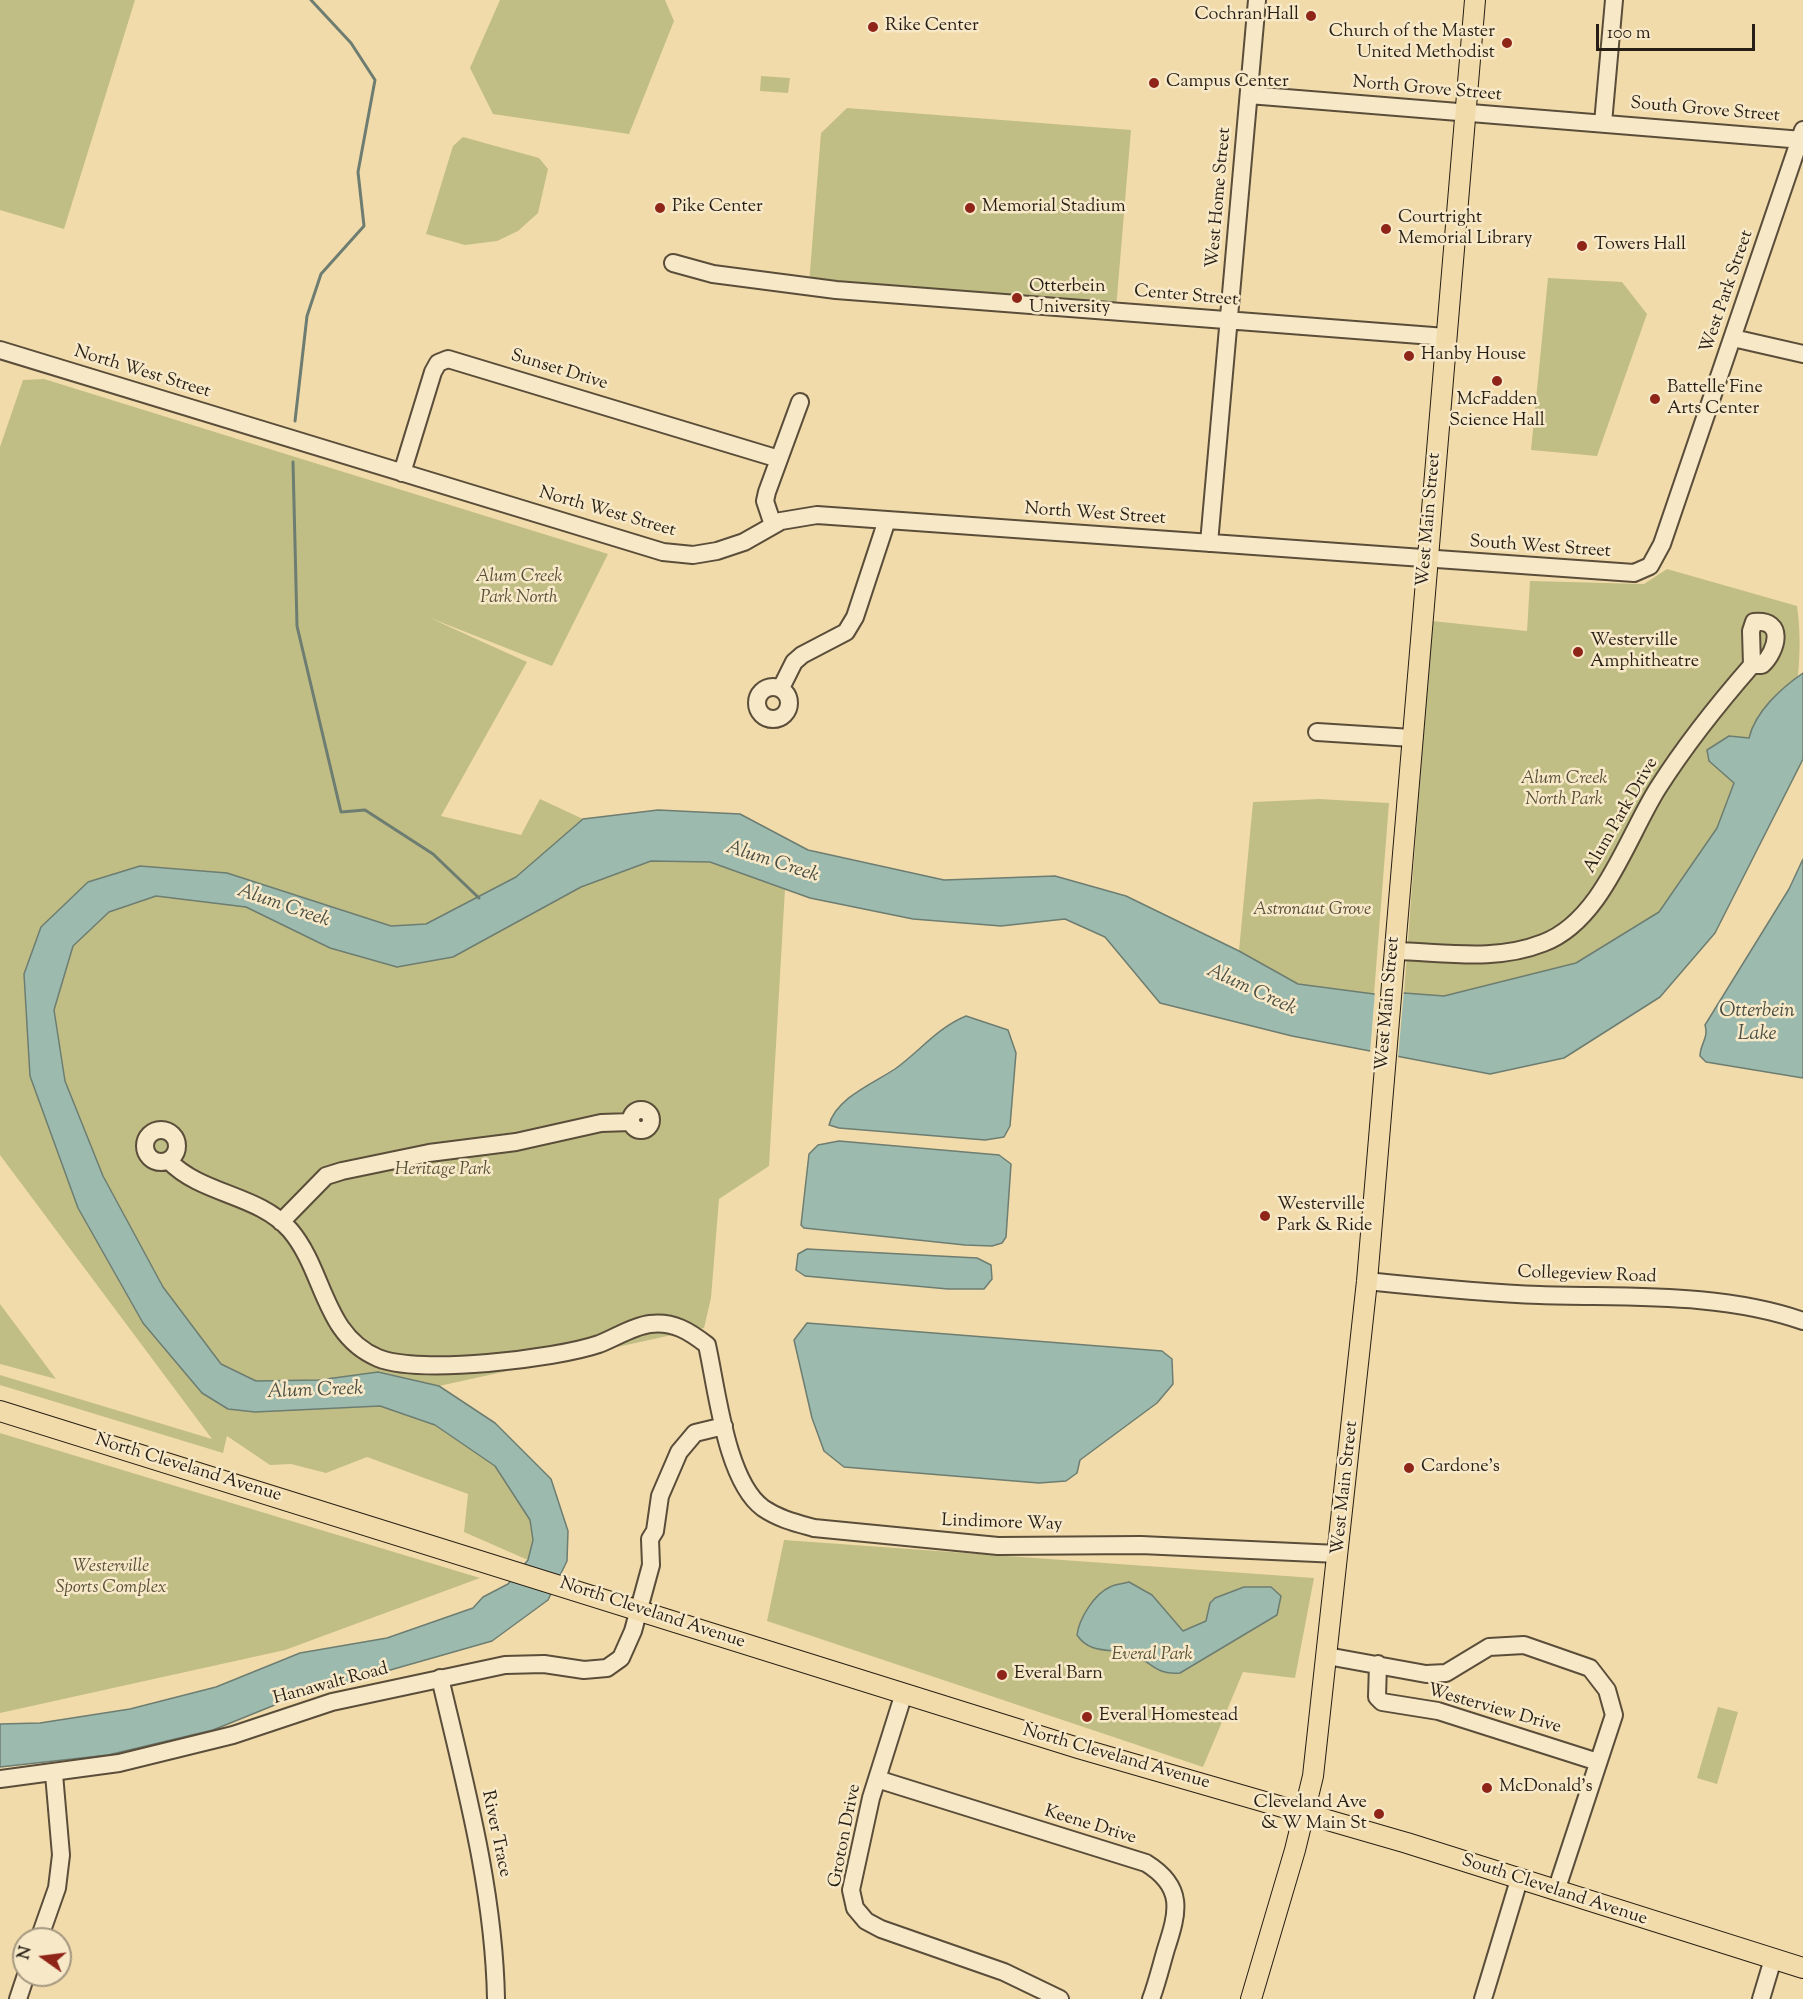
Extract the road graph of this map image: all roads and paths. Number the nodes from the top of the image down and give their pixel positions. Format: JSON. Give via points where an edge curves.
{"nodes":[{"id":1,"x":1257,"y":0,"type":"edge"},
{"id":2,"x":1475,"y":0,"type":"edge"},
{"id":3,"x":1614,"y":0,"type":"edge"},
{"id":4,"x":1249,"y":95,"type":"junction"},
{"id":5,"x":1466,"y":112,"type":"junction"},
{"id":6,"x":1603,"y":123,"type":"junction"},
{"id":7,"x":1802,"y":136,"type":"edge"},
{"id":8,"x":672,"y":263,"type":"dead end"},
{"id":9,"x":1228,"y":320,"type":"junction"},
{"id":10,"x":1446,"y":337,"type":"junction"},
{"id":11,"x":1733,"y":338,"type":"junction"},
{"id":12,"x":0,"y":350,"type":"edge"},
{"id":13,"x":1803,"y":354,"type":"edge"},
{"id":14,"x":800,"y":402,"type":"dead end"},
{"id":15,"x":779,"y":459,"type":"junction"},
{"id":16,"x":402,"y":473,"type":"junction"},
{"id":17,"x":887,"y":520,"type":"junction"},
{"id":18,"x":774,"y":525,"type":"junction"},
{"id":19,"x":1209,"y":543,"type":"junction"},
{"id":20,"x":1426,"y":560,"type":"junction"},
{"id":21,"x":1650,"y":566,"type":"joint"},
{"id":22,"x":1752,"y":665,"type":"dead end"},
{"id":23,"x":781,"y":688,"type":"dead end"},
{"id":24,"x":1317,"y":732,"type":"dead end"},
{"id":25,"x":1412,"y":738,"type":"junction"},
{"id":26,"x":1393,"y":960,"type":"junction"},
{"id":27,"x":631,"y":1122,"type":"dead end"},
{"id":28,"x":169,"y":1161,"type":"dead end"},
{"id":29,"x":281,"y":1222,"type":"junction"},
{"id":30,"x":1367,"y":1281,"type":"junction"},
{"id":31,"x":1803,"y":1321,"type":"edge"},
{"id":32,"x":0,"y":1411,"type":"edge"},
{"id":33,"x":724,"y":1426,"type":"junction"},
{"id":34,"x":1338,"y":1554,"type":"junction"},
{"id":35,"x":639,"y":1610,"type":"junction"},
{"id":36,"x":1327,"y":1656,"type":"junction"},
{"id":37,"x":1378,"y":1664,"type":"junction"},
{"id":38,"x":440,"y":1678,"type":"junction"},
{"id":39,"x":904,"y":1694,"type":"junction"},
{"id":40,"x":1598,"y":1762,"type":"junction"},
{"id":41,"x":54,"y":1774,"type":"junction"},
{"id":42,"x":0,"y":1779,"type":"edge"},
{"id":43,"x":877,"y":1779,"type":"junction"},
{"id":44,"x":1304,"y":1814,"type":"junction"},
{"id":45,"x":1519,"y":1880,"type":"junction"},
{"id":46,"x":1556,"y":1892,"type":"junction"},
{"id":47,"x":43,"y":1927,"type":"edge"},
{"id":48,"x":1773,"y":1959,"type":"junction"},
{"id":49,"x":1803,"y":1968,"type":"edge"},
{"id":50,"x":496,"y":1999,"type":"edge"},
{"id":51,"x":1060,"y":1999,"type":"edge"},
{"id":52,"x":1151,"y":1999,"type":"edge"},
{"id":53,"x":1251,"y":1999,"type":"edge"},
{"id":54,"x":1483,"y":1999,"type":"edge"},
{"id":55,"x":1761,"y":1999,"type":"edge"}],
"edges":[{"from":1,"to":4,"type":"street","name":"West Home Street"},
{"from":2,"to":5,"type":"main road","name":"West Main Street"},
{"from":3,"to":6,"type":"street"},
{"from":4,"to":5,"type":"street","name":"North Grove Street"},
{"from":4,"to":9,"type":"street","name":"West Home Street"},
{"from":5,"to":6,"type":"street","name":"North Grove Street"},
{"from":5,"to":10,"type":"main road","name":"West Main Street"},
{"from":6,"to":7,"type":"street","name":"South Grove Street"},
{"from":7,"to":11,"type":"street","name":"West Park Street"},
{"from":8,"to":9,"type":"street","name":"Center Street","via":[[713,274],[836,290]]},
{"from":9,"to":10,"type":"street","name":"Center Street"},
{"from":9,"to":19,"type":"street","name":"West Home Street"},
{"from":10,"to":20,"type":"main road","name":"West Main Street"},
{"from":11,"to":13,"type":"street"},
{"from":11,"to":21,"type":"street","name":"West Park Street","via":[[1662,544]]},
{"from":12,"to":16,"type":"street","name":"North West Street"},
{"from":14,"to":15,"type":"street"},
{"from":15,"to":16,"type":"street","name":"Sunset Drive","via":[[448,359],[438,363],[433,372]]},
{"from":15,"to":18,"type":"street","via":[[765,501]]},
{"from":16,"to":18,"type":"street","name":"North West Street","via":[[663,552],[693,555],[717,551],[744,542]]},
{"from":17,"to":18,"type":"street","name":"North West Street","via":[[817,515],[790,518]]},
{"from":17,"to":19,"type":"street","name":"North West Street"},
{"from":17,"to":23,"type":"street","via":[[855,617],[846,632],[802,655]]},
{"from":19,"to":20,"type":"street","name":"North West Street"},
{"from":20,"to":21,"type":"street","name":"South West Street","via":[[1621,573],[1643,571]]},
{"from":20,"to":25,"type":"main road","name":"West Main Street"},
{"from":22,"to":26,"type":"street","name":"Alum Park Drive","via":[[1713,710],[1657,789],[1605,887],[1575,921],[1546,942],[1519,951]]},
{"from":24,"to":25,"type":"street"},
{"from":25,"to":26,"type":"main road","name":"West Main Street"},
{"from":26,"to":30,"type":"main road","name":"West Main Street"},
{"from":27,"to":29,"type":"street","via":[[601,1123],[516,1142],[429,1153],[342,1171],[326,1176]]},
{"from":28,"to":29,"type":"street","name":"Lindimore Way","via":[[200,1182],[253,1203]]},
{"from":29,"to":33,"type":"street","name":"Lindimore Way","via":[[298,1240],[345,1335],[379,1358],[426,1366],[525,1359],[599,1344],[648,1324],[673,1325],[707,1345]]},
{"from":30,"to":31,"type":"street","name":"Collegeview Road","via":[[1527,1295],[1703,1299],[1778,1312]]},
{"from":30,"to":34,"type":"main road","name":"West Main Street"},
{"from":32,"to":35,"type":"main road","name":"North Cleveland Avenue"},
{"from":33,"to":34,"type":"street","name":"Lindimore Way","via":[[734,1468],[749,1493],[762,1507],[787,1521],[814,1528],[998,1546],[1151,1546]]},
{"from":33,"to":35,"type":"street","name":"Hanawalt Road","via":[[695,1433],[686,1441],[664,1485],[650,1539],[651,1565]]},
{"from":34,"to":36,"type":"main road","name":"West Main Street"},
{"from":35,"to":38,"type":"street","name":"Hanawalt Road","via":[[625,1651],[607,1668],[584,1670],[524,1663]]},
{"from":35,"to":39,"type":"main road","name":"North Cleveland Avenue"},
{"from":36,"to":37,"type":"street","name":"Westerview Drive"},
{"from":36,"to":44,"type":"main road","name":"West Main Street","via":[[1313,1776]]},
{"from":37,"to":40,"type":"street","name":"Westerview Drive","via":[[1377,1697],[1382,1702],[1438,1711]]},
{"from":37,"to":40,"type":"street","name":"Westerview Drive","via":[[1426,1674],[1446,1673],[1489,1647],[1524,1645],[1590,1668],[1607,1690],[1614,1715]]},
{"from":38,"to":41,"type":"street","name":"Hanawalt Road","via":[[332,1702],[186,1748]]},
{"from":38,"to":50,"type":"street","name":"River Trace","via":[[485,1876],[495,1952]]},
{"from":39,"to":43,"type":"street","name":"Groton Drive"},
{"from":39,"to":44,"type":"main road","name":"North Cleveland Avenue"},
{"from":40,"to":46,"type":"street","name":"Westerview Drive"},
{"from":41,"to":42,"type":"street","name":"Hanawalt Road"},
{"from":41,"to":47,"type":"street","via":[[61,1855],[57,1888]]},
{"from":43,"to":51,"type":"street","name":"Groton Drive","via":[[851,1890],[855,1908],[866,1922],[1004,1972]]},
{"from":43,"to":52,"type":"street","name":"Keene Drive","via":[[1146,1863],[1160,1872],[1174,1892],[1176,1917]]},
{"from":44,"to":45,"type":"main road","name":"South Cleveland Avenue"},
{"from":44,"to":53,"type":"main road","name":"West Main Street"},
{"from":45,"to":46,"type":"main road","name":"South Cleveland Avenue"},
{"from":45,"to":54,"type":"street"},
{"from":46,"to":48,"type":"main road","name":"South Cleveland Avenue"},
{"from":48,"to":49,"type":"main road","name":"South Cleveland Avenue"},
{"from":48,"to":55,"type":"street"}]}
